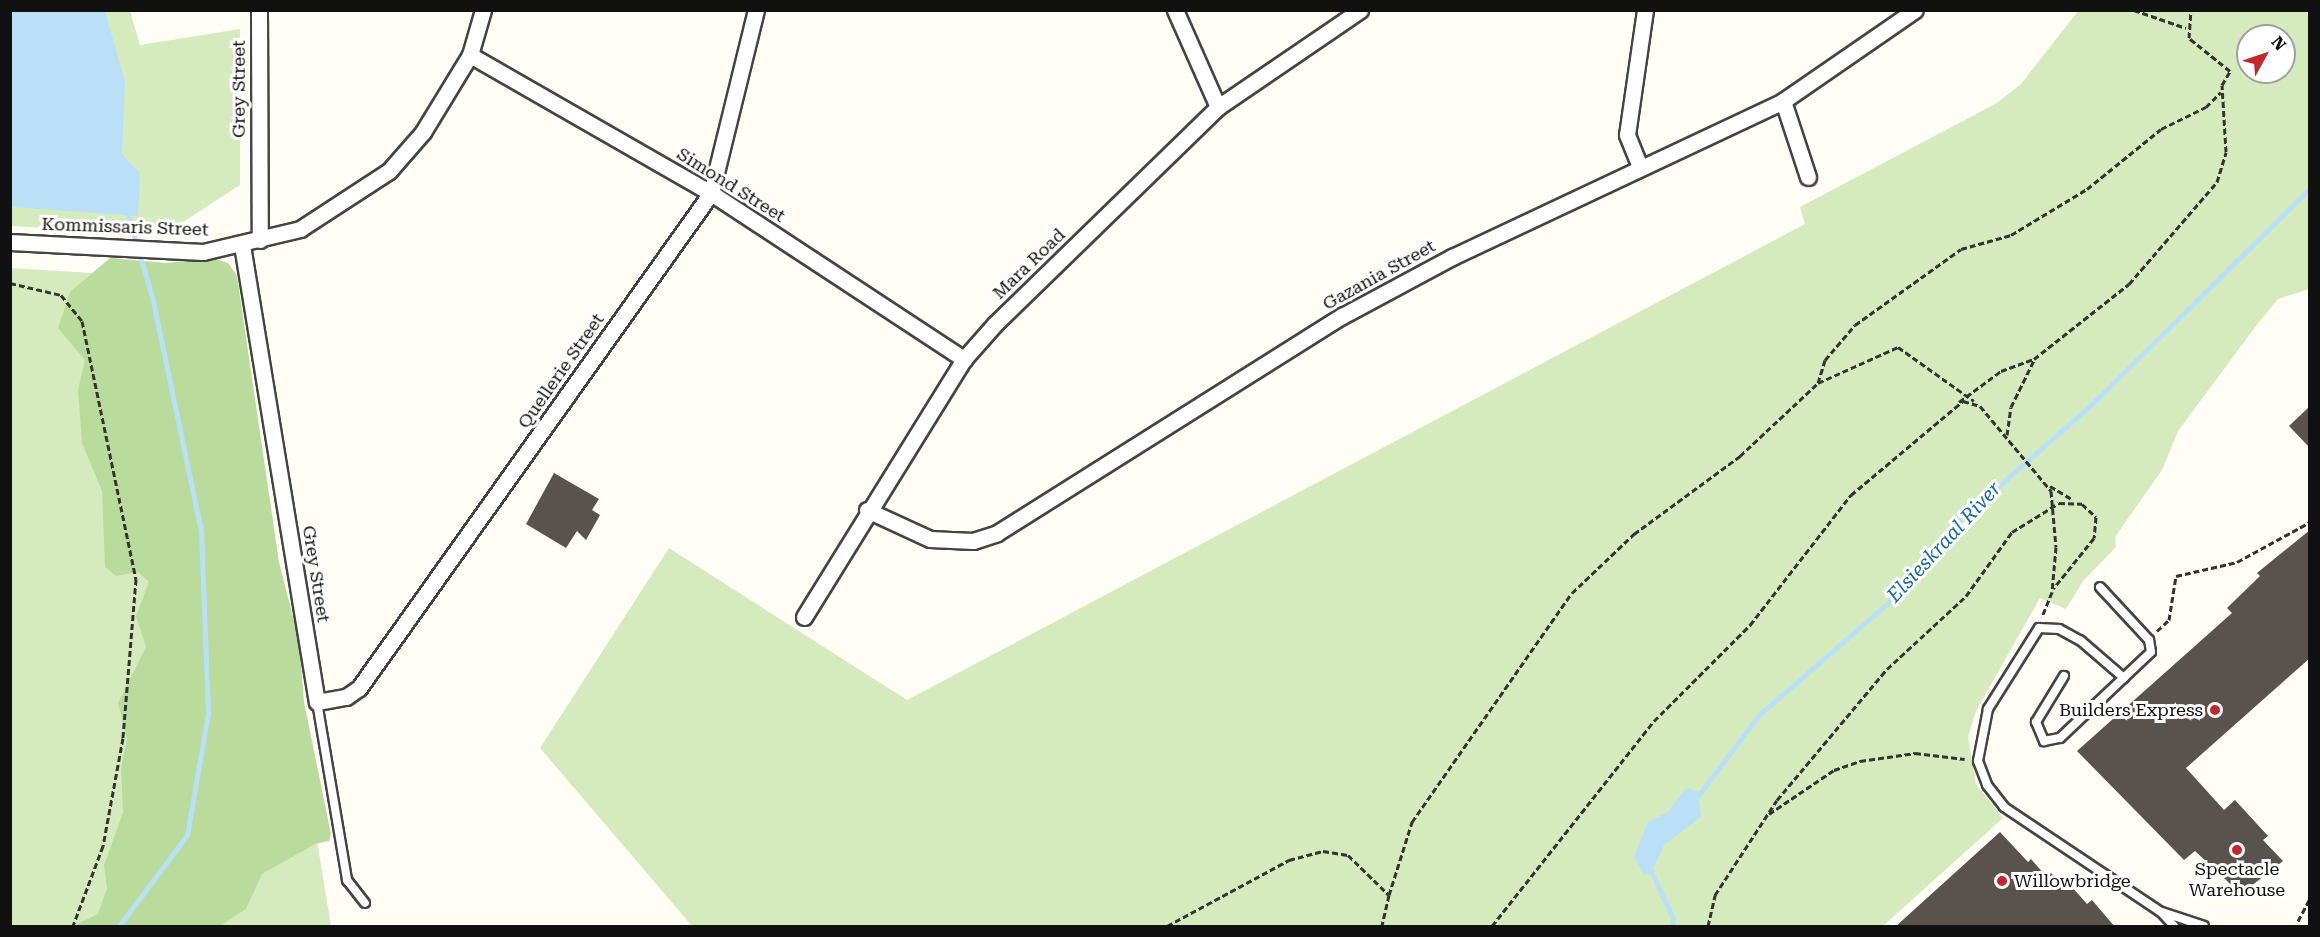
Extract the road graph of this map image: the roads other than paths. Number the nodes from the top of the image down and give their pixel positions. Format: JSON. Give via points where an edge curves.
{"nodes":[{"id":1,"x":259,"y":10,"type":"edge"},
{"id":2,"x":483,"y":10,"type":"edge"},
{"id":3,"x":756,"y":10,"type":"edge"},
{"id":4,"x":1175,"y":10,"type":"edge"},
{"id":5,"x":1360,"y":10,"type":"edge"},
{"id":6,"x":1645,"y":10,"type":"edge"},
{"id":7,"x":1915,"y":10,"type":"edge"},
{"id":8,"x":470,"y":55,"type":"junction"},
{"id":9,"x":1783,"y":101,"type":"junction"},
{"id":10,"x":1218,"y":107,"type":"junction"},
{"id":11,"x":1640,"y":166,"type":"junction"},
{"id":12,"x":1808,"y":177,"type":"dead end"},
{"id":13,"x":711,"y":193,"type":"junction"},
{"id":14,"x":260,"y":240,"type":"junction"},
{"id":15,"x":10,"y":242,"type":"edge"},
{"id":16,"x":242,"y":245,"type":"junction"},
{"id":17,"x":964,"y":359,"type":"junction"},
{"id":18,"x":867,"y":510,"type":"junction"},
{"id":19,"x":2100,"y":587,"type":"dead end"},
{"id":20,"x":804,"y":617,"type":"dead end"},
{"id":21,"x":2064,"y":676,"type":"dead end"},
{"id":22,"x":2124,"y":678,"type":"junction"},
{"id":23,"x":317,"y":702,"type":"junction"},
{"id":24,"x":365,"y":903,"type":"dead end"},
{"id":25,"x":2161,"y":912,"type":"junction"},
{"id":26,"x":2174,"y":927,"type":"edge"},
{"id":27,"x":2204,"y":927,"type":"edge"}],
"edges":[{"from":1,"to":14,"type":"street","name":"Grey Street"},
{"from":2,"to":8,"type":"street","name":"Kommissaris Street"},
{"from":3,"to":13,"type":"street","name":"Quellerie Street"},
{"from":4,"to":10,"type":"street"},
{"from":5,"to":10,"type":"street","name":"Mara Road"},
{"from":6,"to":11,"type":"street","via":[[1627,135]]},
{"from":7,"to":9,"type":"street","name":"Gazania Street"},
{"from":8,"to":13,"type":"street","name":"Simond Street"},
{"from":8,"to":14,"type":"street","name":"Kommissaris Street","via":[[423,132],[389,171],[300,229]]},
{"from":9,"to":11,"type":"street","name":"Gazania Street"},
{"from":9,"to":12,"type":"street"},
{"from":10,"to":17,"type":"street","name":"Mara Road"},
{"from":11,"to":18,"type":"street","name":"Gazania Street","via":[[1342,316],[997,533],[973,541],[930,539]]},
{"from":13,"to":17,"type":"street","name":"Simond Street"},
{"from":13,"to":23,"type":"street","name":"Quellerie Street","via":[[359,688],[346,697]]},
{"from":14,"to":16,"type":"street","name":"Kommissaris Street"},
{"from":15,"to":16,"type":"street","name":"Kommissaris Street","via":[[203,252]]},
{"from":16,"to":23,"type":"street","name":"Grey Street"},
{"from":17,"to":18,"type":"street","name":"Mara Road"},
{"from":18,"to":20,"type":"street","name":"Mara Road"},
{"from":19,"to":22,"type":"lane","via":[[2149,640],[2149,655]]},
{"from":21,"to":22,"type":"lane","via":[[2036,722],[2044,741],[2060,738]]},
{"from":22,"to":25,"type":"lane","via":[[2105,658],[2059,629],[2043,627],[2032,634],[1988,709],[1978,760],[1987,785],[2004,807]]},
{"from":23,"to":24,"type":"lane","name":"Grey Street","via":[[347,880]]},
{"from":25,"to":26,"type":"lane"},
{"from":25,"to":27,"type":"lane"}]}
